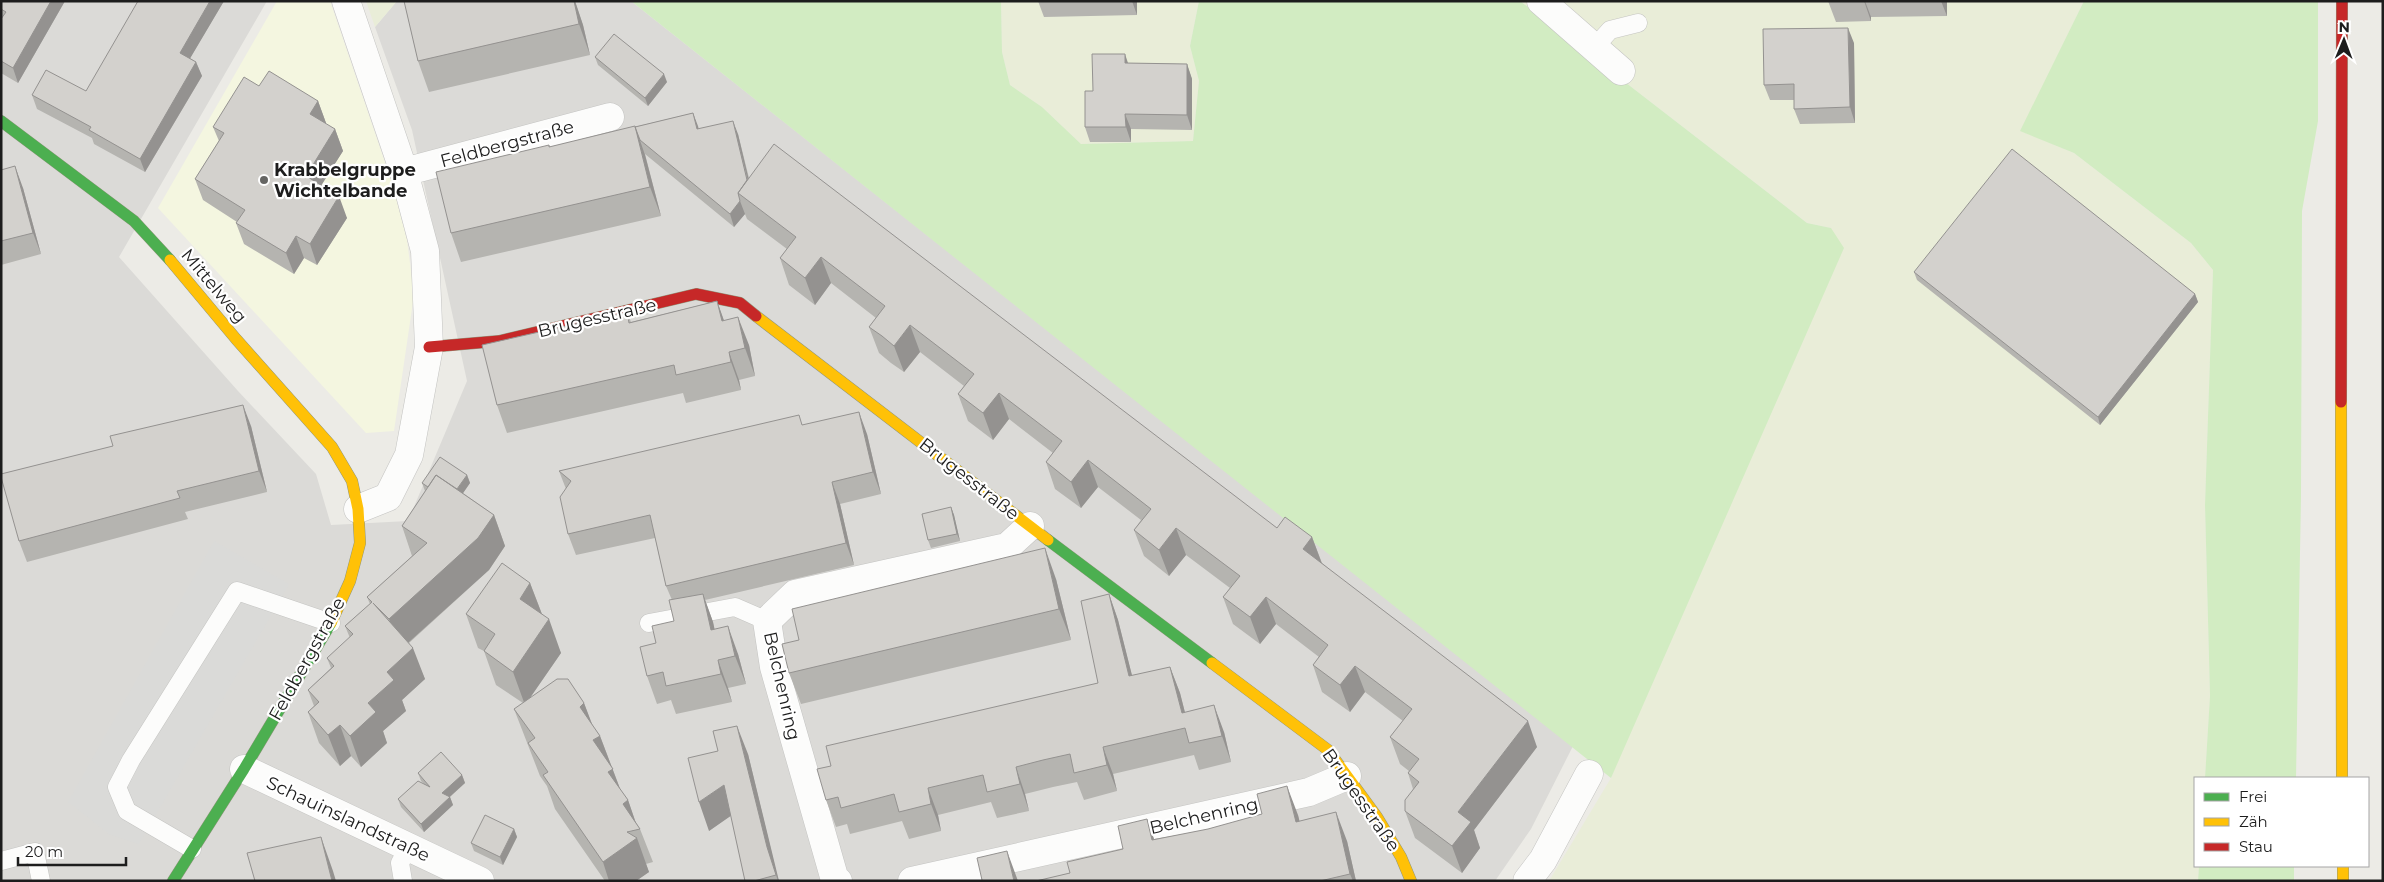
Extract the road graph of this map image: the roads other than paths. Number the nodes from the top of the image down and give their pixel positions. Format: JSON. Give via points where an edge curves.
{"nodes":[{"id":1,"x":346,"y":1,"type":"edge"},
{"id":2,"x":1541,"y":1,"type":"edge"},
{"id":3,"x":2342,"y":1,"type":"edge"},
{"id":4,"x":1638,"y":24,"type":"dead end"},
{"id":5,"x":1595,"y":47,"type":"junction"},
{"id":6,"x":1621,"y":71,"type":"dead end"},
{"id":7,"x":610,"y":117,"type":"dead end"},
{"id":8,"x":1,"y":122,"type":"edge"},
{"id":9,"x":404,"y":172,"type":"junction"},
{"id":10,"x":429,"y":347,"type":"junction"},
{"id":11,"x":358,"y":509,"type":"junction"},
{"id":12,"x":1030,"y":526,"type":"junction"},
{"id":13,"x":767,"y":621,"type":"junction"},
{"id":14,"x":331,"y":623,"type":"junction"},
{"id":15,"x":649,"y":623,"type":"dead end"},
{"id":16,"x":244,"y":769,"type":"junction"},
{"id":17,"x":1589,"y":774,"type":"dead end"},
{"id":18,"x":1347,"y":776,"type":"junction"},
{"id":19,"x":2342,"y":777,"type":"edge"},
{"id":20,"x":408,"y":848,"type":"junction"},
{"id":21,"x":192,"y":849,"type":"junction"},
{"id":22,"x":1,"y":861,"type":"edge"},
{"id":23,"x":2343,"y":867,"type":"edge"},
{"id":24,"x":42,"y":881,"type":"edge"},
{"id":25,"x":173,"y":881,"type":"edge"},
{"id":26,"x":403,"y":881,"type":"edge"},
{"id":27,"x":480,"y":881,"type":"edge"},
{"id":28,"x":838,"y":881,"type":"edge"},
{"id":29,"x":912,"y":881,"type":"edge"},
{"id":30,"x":1411,"y":881,"type":"edge"},
{"id":31,"x":1527,"y":881,"type":"edge"},
{"id":32,"x":2343,"y":881,"type":"edge"}],
"edges":[{"from":1,"to":9,"type":"street"},
{"from":2,"to":5,"type":"street"},
{"from":3,"to":19,"type":"main road"},
{"from":4,"to":5,"type":"lane","via":[[1610,30]]},
{"from":5,"to":6,"type":"street"},
{"from":7,"to":9,"type":"street","name":"Feldbergstraße"},
{"from":8,"to":11,"type":"main road","name":"Mittelweg","via":[[134,221],[188,279],[332,448],[352,481]]},
{"from":9,"to":10,"type":"street","via":[[425,251]]},
{"from":10,"to":11,"type":"street","via":[[410,455],[388,497]]},
{"from":10,"to":12,"type":"main road","name":"Brugesstraße","via":[[499,341],[696,294],[740,303]]},
{"from":11,"to":14,"type":"main road","name":"Feldbergstraße","via":[[360,543],[350,581]]},
{"from":12,"to":13,"type":"street","name":"Belchenring","via":[[1007,547],[795,594]]},
{"from":12,"to":18,"type":"main road","name":"Brugesstraße","via":[[1328,750]]},
{"from":13,"to":15,"type":"lane","via":[[735,607]]},
{"from":13,"to":28,"type":"street","name":"Belchenring","via":[[781,694],[835,880]]},
{"from":14,"to":16,"type":"main road","name":"Feldbergstraße"},
{"from":14,"to":21,"type":"lane","via":[[237,591],[136,751],[117,787],[127,811]]},
{"from":16,"to":20,"type":"street","name":"Schauinslandstraße"},
{"from":16,"to":21,"type":"main road","name":"Feldbergstraße"},
{"from":17,"to":31,"type":"street","via":[[1543,860]]},
{"from":18,"to":29,"type":"street","name":"Belchenring","via":[[1309,792]]},
{"from":18,"to":30,"type":"main road","name":"Brugesstraße","via":[[1377,817]]},
{"from":20,"to":26,"type":"lane","via":[[400,863]]},
{"from":20,"to":27,"type":"street","name":"Schauinslandstraße"},
{"from":21,"to":25,"type":"main road","name":"Feldbergstraße"},
{"from":22,"to":24,"type":"lane","via":[[34,852]]},
{"from":23,"to":32,"type":"main road"}]}
